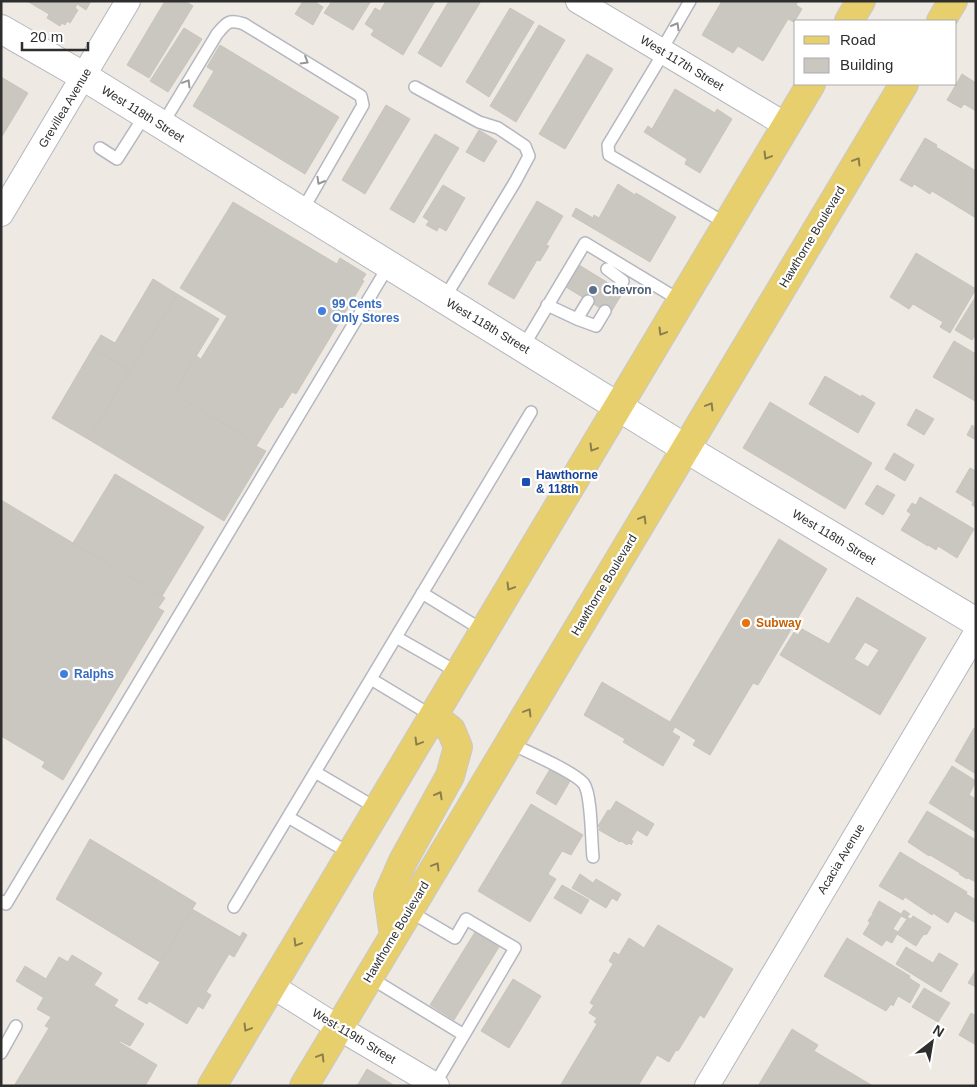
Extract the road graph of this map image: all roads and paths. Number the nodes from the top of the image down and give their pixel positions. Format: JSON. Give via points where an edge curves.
{"nodes":[{"id":1,"x":128,"y":1,"type":"edge"},
{"id":2,"x":578,"y":1,"type":"edge"},
{"id":3,"x":690,"y":1,"type":"edge"},
{"id":4,"x":861,"y":1,"type":"edge"},
{"id":5,"x":953,"y":1,"type":"edge"},
{"id":6,"x":850,"y":20,"type":"edge"},
{"id":7,"x":942,"y":20,"type":"edge"},
{"id":8,"x":1,"y":29,"type":"edge"},
{"id":9,"x":662,"y":51,"type":"junction"},
{"id":10,"x":84,"y":76,"type":"junction"},
{"id":11,"x":810,"y":85,"type":"edge"},
{"id":12,"x":903,"y":85,"type":"edge"},
{"id":13,"x":415,"y":87,"type":"dead end"},
{"id":14,"x":154,"y":120,"type":"junction"},
{"id":15,"x":786,"y":125,"type":"junction"},
{"id":16,"x":100,"y":148,"type":"dead end"},
{"id":17,"x":302,"y":211,"type":"junction"},
{"id":18,"x":1,"y":214,"type":"edge"},
{"id":19,"x":727,"y":224,"type":"junction"},
{"id":20,"x":389,"y":265,"type":"junction"},
{"id":21,"x":607,"y":269,"type":"junction"},
{"id":22,"x":618,"y":289,"type":"dead end"},
{"id":23,"x":444,"y":299,"type":"junction"},
{"id":24,"x":588,"y":301,"type":"dead end"},
{"id":25,"x":681,"y":302,"type":"junction"},
{"id":26,"x":547,"y":305,"type":"junction"},
{"id":27,"x":605,"y":311,"type":"dead end"},
{"id":28,"x":577,"y":319,"type":"junction"},
{"id":29,"x":523,"y":347,"type":"junction"},
{"id":30,"x":618,"y":406,"type":"junction"},
{"id":31,"x":531,"y":412,"type":"dead end"},
{"id":32,"x":685,"y":448,"type":"junction"},
{"id":33,"x":422,"y":593,"type":"junction"},
{"id":34,"x":976,"y":622,"type":"edge"},
{"id":35,"x":484,"y":631,"type":"junction"},
{"id":36,"x":976,"y":633,"type":"edge"},
{"id":37,"x":396,"y":637,"type":"junction"},
{"id":38,"x":459,"y":673,"type":"junction"},
{"id":39,"x":371,"y":679,"type":"junction"},
{"id":40,"x":434,"y":717,"type":"junction"},
{"id":41,"x":509,"y":743,"type":"junction"},
{"id":42,"x":315,"y":772,"type":"junction"},
{"id":43,"x":378,"y":810,"type":"junction"},
{"id":44,"x":288,"y":817,"type":"junction"},
{"id":45,"x":351,"y":854,"type":"junction"},
{"id":46,"x":592,"y":857,"type":"dead end"},
{"id":47,"x":3,"y":903,"type":"edge"},
{"id":48,"x":234,"y":907,"type":"dead end"},
{"id":49,"x":409,"y":911,"type":"junction"},
{"id":50,"x":394,"y":936,"type":"junction"},
{"id":51,"x":369,"y":977,"type":"junction"},
{"id":52,"x":272,"y":986,"type":"junction"},
{"id":53,"x":16,"y":1026,"type":"dead end"},
{"id":54,"x":338,"y":1028,"type":"junction"},
{"id":55,"x":464,"y":1035,"type":"junction"},
{"id":56,"x":1,"y":1053,"type":"edge"},
{"id":57,"x":436,"y":1085,"type":"edge"},
{"id":58,"x":212,"y":1086,"type":"edge"},
{"id":59,"x":304,"y":1086,"type":"edge"},
{"id":60,"x":707,"y":1086,"type":"edge"}],
"edges":[{"from":1,"to":10,"type":"street","name":"Grevillea Avenue"},
{"from":2,"to":9,"type":"street","name":"West 117th Street"},
{"from":9,"to":3,"type":"lane","one_way":true},
{"from":4,"to":6,"type":"main road"},
{"from":5,"to":7,"type":"main road"},
{"from":8,"to":10,"type":"street","name":"West 118th Street"},
{"from":9,"to":15,"type":"street","name":"West 117th Street"},
{"from":9,"to":19,"type":"lane","via":[[608,145],[609,155]]},
{"from":10,"to":14,"type":"street","name":"West 118th Street"},
{"from":10,"to":18,"type":"street","name":"Grevillea Avenue"},
{"from":11,"to":15,"type":"main road"},
{"from":32,"to":12,"type":"main road","name":"Hawthorne Boulevard","one_way":true},
{"from":13,"to":23,"type":"lane","via":[[480,122],[498,128],[525,146],[529,156]]},
{"from":14,"to":16,"type":"lane","via":[[117,158]]},
{"from":14,"to":17,"type":"street","name":"West 118th Street"},
{"from":14,"to":17,"type":"lane","one_way":true,"via":[[227,23],[234,20],[244,24],[361,96],[363,105]]},
{"from":15,"to":19,"type":"main road","one_way":true},
{"from":17,"to":20,"type":"street","name":"West 118th Street"},
{"from":19,"to":25,"type":"main road"},
{"from":20,"to":23,"type":"street","name":"West 118th Street"},
{"from":20,"to":47,"type":"lane"},
{"from":21,"to":22,"type":"lane","via":[[623,281]]},
{"from":21,"to":25,"type":"lane"},
{"from":21,"to":26,"type":"lane","via":[[585,243]]},
{"from":23,"to":29,"type":"street","name":"West 118th Street"},
{"from":24,"to":28,"type":"lane"},
{"from":25,"to":30,"type":"main road","one_way":true},
{"from":26,"to":28,"type":"lane"},
{"from":26,"to":29,"type":"lane"},
{"from":27,"to":28,"type":"lane","via":[[596,326]]},
{"from":29,"to":30,"type":"street","name":"West 118th Street"},
{"from":30,"to":32,"type":"street","name":"West 118th Street"},
{"from":30,"to":35,"type":"main road","one_way":true},
{"from":31,"to":33,"type":"lane"},
{"from":32,"to":34,"type":"street","name":"West 118th Street"},
{"from":41,"to":32,"type":"main road","name":"Hawthorne Boulevard","one_way":true},
{"from":33,"to":35,"type":"lane"},
{"from":33,"to":37,"type":"lane"},
{"from":35,"to":38,"type":"main road"},
{"from":36,"to":60,"type":"street","name":"Acacia Avenue"},
{"from":37,"to":38,"type":"lane"},
{"from":37,"to":39,"type":"lane"},
{"from":38,"to":40,"type":"main road"},
{"from":39,"to":40,"type":"lane"},
{"from":39,"to":42,"type":"lane"},
{"from":40,"to":43,"type":"main road","one_way":true},
{"from":50,"to":40,"type":"main road","one_way":true,"via":[[388,896],[403,861],[450,776],[458,747],[451,730]]},
{"from":41,"to":46,"type":"lane","via":[[584,784]]},
{"from":49,"to":41,"type":"main road","name":"Hawthorne Boulevard","one_way":true},
{"from":42,"to":43,"type":"lane"},
{"from":42,"to":44,"type":"lane"},
{"from":43,"to":45,"type":"main road"},
{"from":44,"to":45,"type":"lane"},
{"from":44,"to":48,"type":"lane"},
{"from":45,"to":52,"type":"main road","one_way":true},
{"from":49,"to":50,"type":"main road","name":"Hawthorne Boulevard"},
{"from":49,"to":55,"type":"lane","via":[[455,938],[466,918],[515,948]]},
{"from":50,"to":51,"type":"main road","name":"Hawthorne Boulevard"},
{"from":51,"to":54,"type":"main road","name":"Hawthorne Boulevard"},
{"from":51,"to":55,"type":"lane"},
{"from":52,"to":54,"type":"street","name":"West 119th Street"},
{"from":52,"to":58,"type":"main road","one_way":true},
{"from":53,"to":56,"type":"lane"},
{"from":54,"to":57,"type":"street","name":"West 119th Street"},
{"from":59,"to":54,"type":"main road","name":"Hawthorne Boulevard","one_way":true},
{"from":55,"to":57,"type":"lane"}]}
